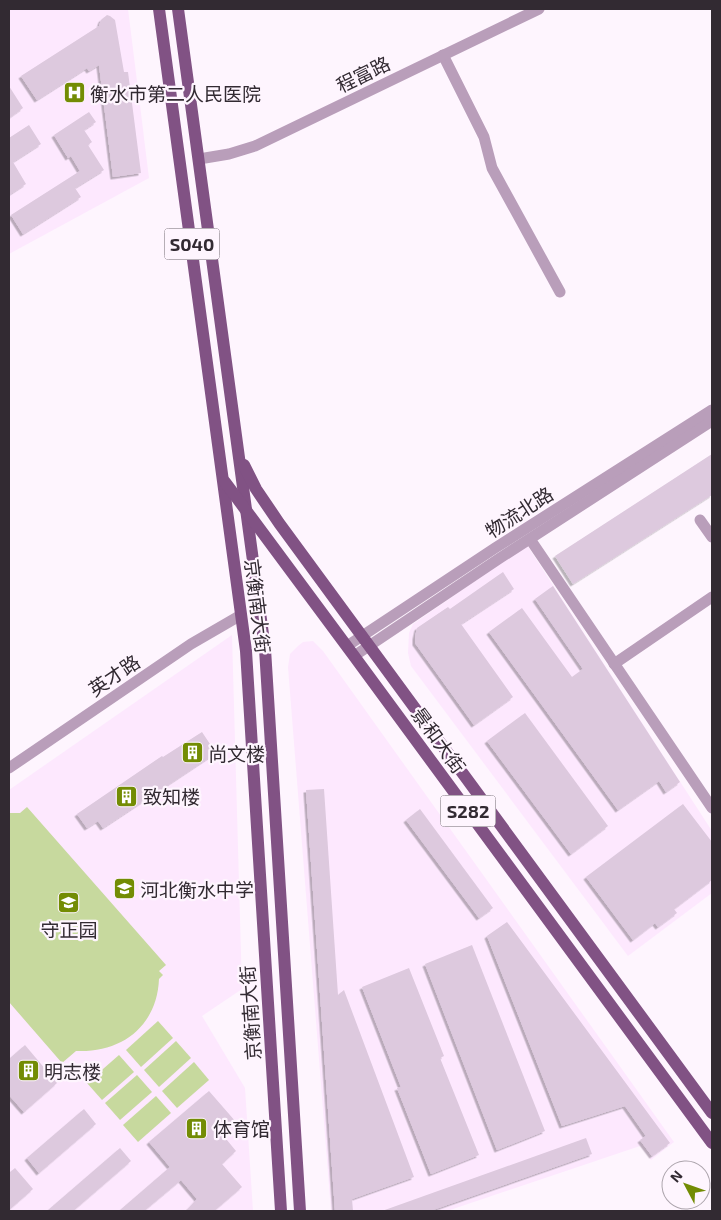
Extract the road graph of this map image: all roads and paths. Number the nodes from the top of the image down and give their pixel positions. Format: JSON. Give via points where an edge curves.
{"nodes":[{"id":1,"x":159,"y":9,"type":"edge"},
{"id":2,"x":178,"y":9,"type":"edge"},
{"id":3,"x":539,"y":9,"type":"edge"},
{"id":4,"x":443,"y":55,"type":"junction"},
{"id":5,"x":199,"y":159,"type":"junction"},
{"id":6,"x":560,"y":292,"type":"dead end"},
{"id":7,"x":712,"y":410,"type":"edge"},
{"id":8,"x":712,"y":421,"type":"edge"},
{"id":9,"x":238,"y":449,"type":"junction"},
{"id":10,"x":223,"y":480,"type":"junction"},
{"id":11,"x":246,"y":511,"type":"junction"},
{"id":12,"x":700,"y":520,"type":"dead end"},
{"id":13,"x":712,"y":537,"type":"edge"},
{"id":14,"x":532,"y":542,"type":"dead end"},
{"id":15,"x":712,"y":597,"type":"edge"},
{"id":16,"x":241,"y":615,"type":"junction"},
{"id":17,"x":366,"y":641,"type":"junction"},
{"id":18,"x":351,"y":651,"type":"junction"},
{"id":19,"x":614,"y":664,"type":"junction"},
{"id":20,"x":9,"y":768,"type":"edge"},
{"id":21,"x":712,"y":808,"type":"edge"},
{"id":22,"x":712,"y":1113,"type":"edge"},
{"id":23,"x":712,"y":1143,"type":"edge"},
{"id":24,"x":282,"y":1211,"type":"edge"},
{"id":25,"x":300,"y":1211,"type":"edge"}],
"edges":[{"from":1,"to":10,"type":"main road","name":"京衡南大街","number":"S040"},
{"from":2,"to":5,"type":"main road","name":"京衡南大街","number":"S040"},
{"from":3,"to":4,"type":"street","name":"程富路"},
{"from":4,"to":5,"type":"street","name":"程富路","via":[[255,146]]},
{"from":4,"to":6,"type":"street","via":[[484,138],[492,168]]},
{"from":5,"to":9,"type":"main road","name":"京衡南大街","number":"S040"},
{"from":7,"to":17,"type":"street","name":"物流北路","via":[[494,548]]},
{"from":8,"to":17,"type":"street","name":"物流北路"},
{"from":9,"to":11,"type":"main road","name":"京衡南大街"},
{"from":9,"to":17,"type":"main road","name":"景和大街","number":"S282","via":[[256,489]]},
{"from":10,"to":11,"type":"main road","name":"景和大街","number":"S282"},
{"from":10,"to":16,"type":"main road","name":"京衡南大街"},
{"from":11,"to":18,"type":"main road","name":"景和大街","number":"S282"},
{"from":11,"to":25,"type":"main road","name":"京衡南大街","via":[[265,649]]},
{"from":12,"to":13,"type":"street"},
{"from":14,"to":19,"type":"street"},
{"from":15,"to":19,"type":"street"},
{"from":16,"to":20,"type":"street","name":"英才路","via":[[191,644]]},
{"from":16,"to":24,"type":"main road","name":"京衡南大街","via":[[246,651]]},
{"from":17,"to":18,"type":"street","name":"物流北路"},
{"from":17,"to":22,"type":"main road","name":"景和大街","number":"S282"},
{"from":18,"to":23,"type":"main road","name":"景和大街","number":"S282"},
{"from":19,"to":21,"type":"street"}]}
